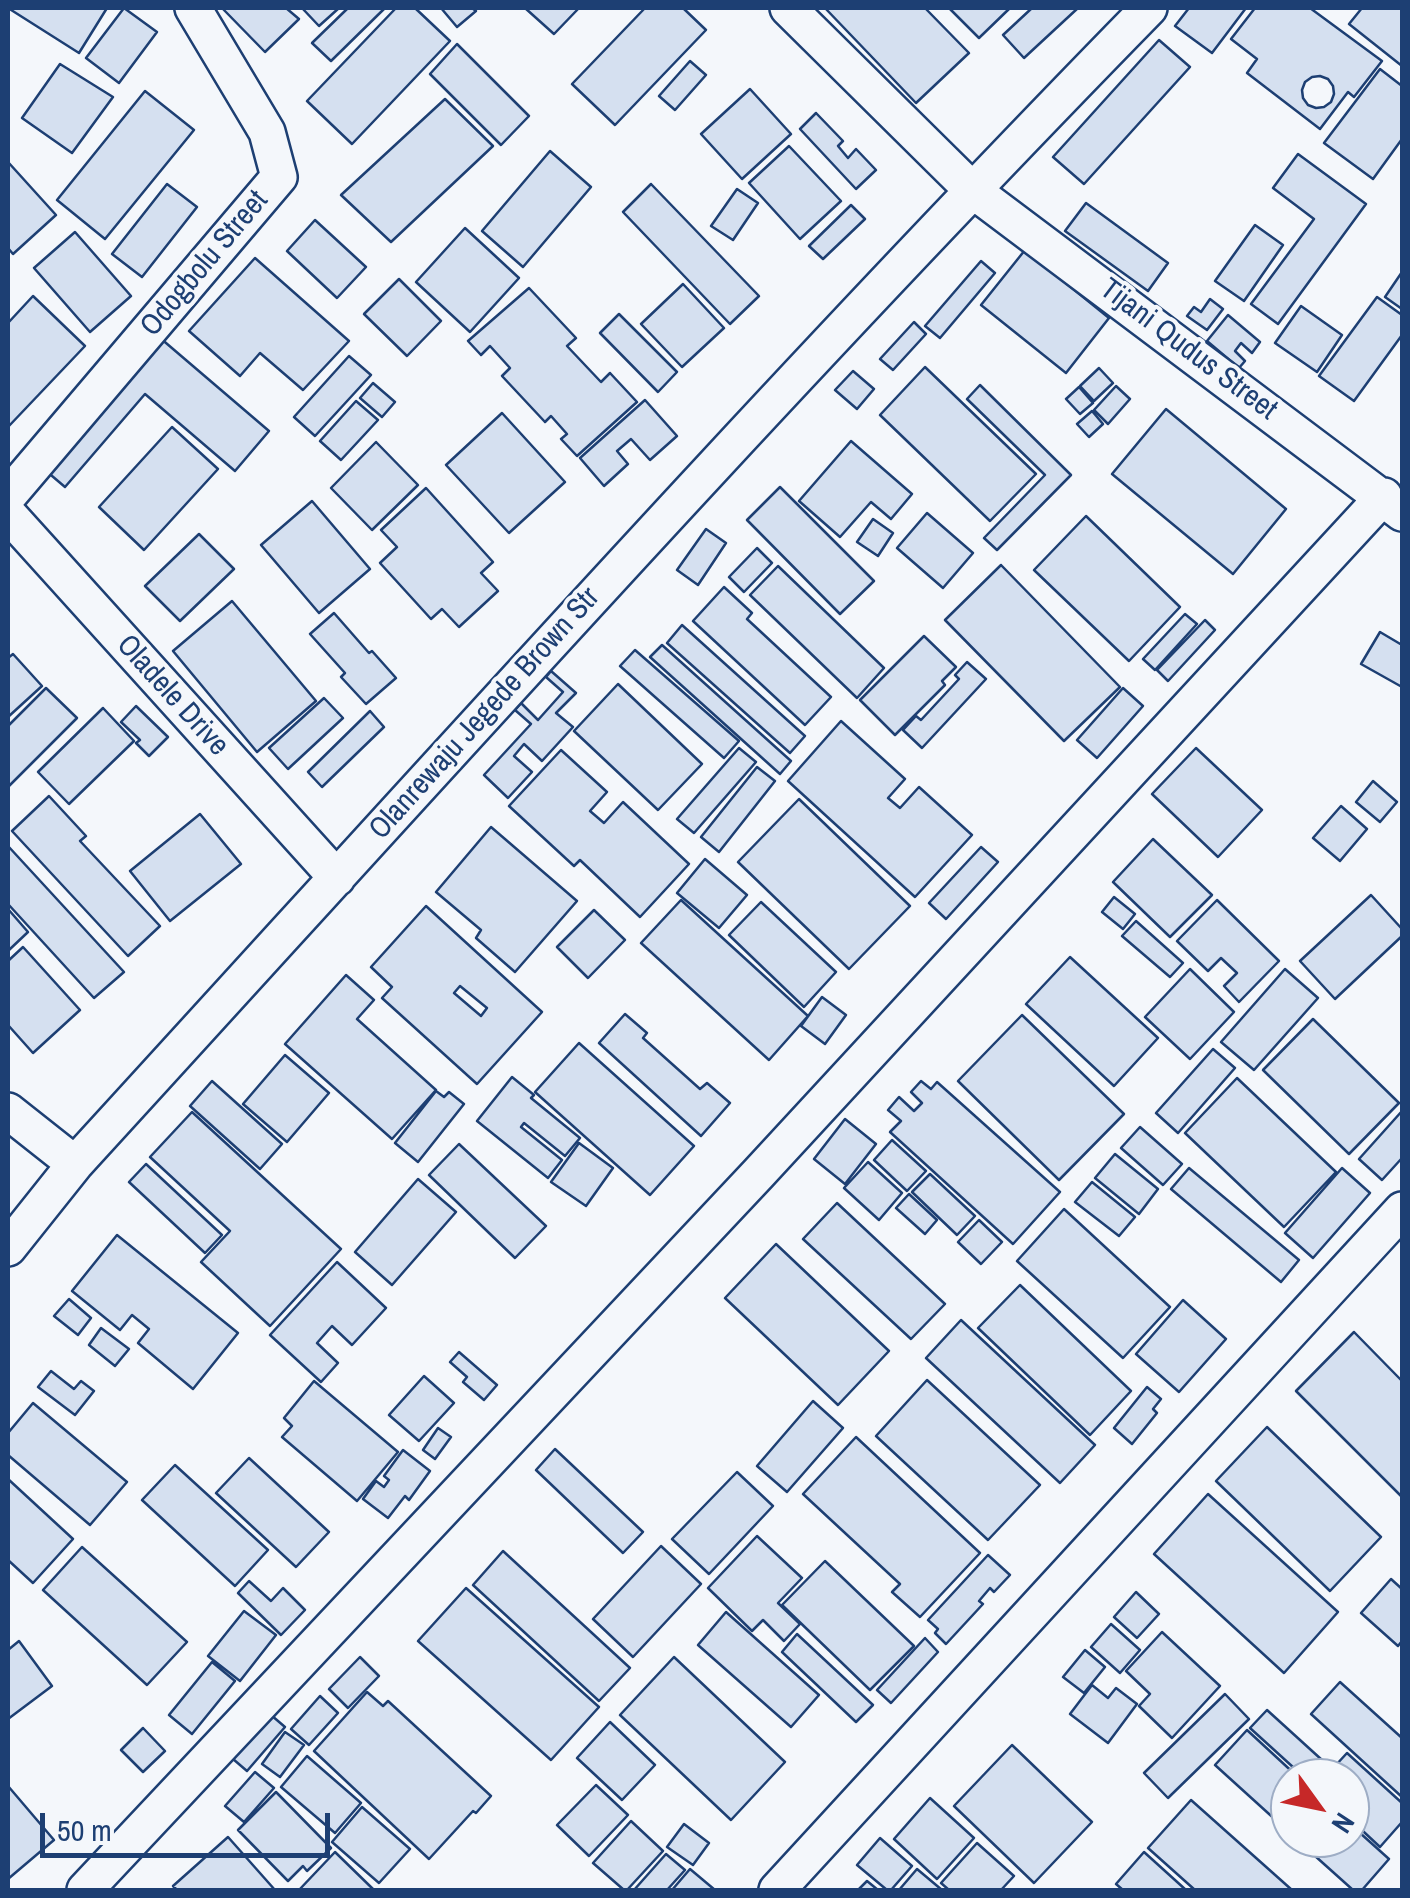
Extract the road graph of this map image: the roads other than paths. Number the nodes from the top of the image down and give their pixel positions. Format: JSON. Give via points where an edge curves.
{"nodes":[{"id":1,"x":192,"y":8,"type":"edge"},
{"id":2,"x":788,"y":8,"type":"edge"},
{"id":3,"x":1149,"y":8,"type":"edge"},
{"id":4,"x":972,"y":189,"type":"junction"},
{"id":5,"x":8,"y":496,"type":"edge"},
{"id":6,"x":1393,"y":504,"type":"edge"},
{"id":7,"x":8,"y":514,"type":"edge"},
{"id":8,"x":337,"y":878,"type":"junction"},
{"id":9,"x":8,"y":1111,"type":"edge"},
{"id":10,"x":75,"y":1164,"type":"junction"},
{"id":11,"x":1402,"y":1210,"type":"edge"},
{"id":12,"x":8,"y":1248,"type":"edge"},
{"id":13,"x":85,"y":1890,"type":"edge"},
{"id":14,"x":778,"y":1890,"type":"edge"}],
"edges":[{"from":1,"to":5,"type":"street","name":"Odogbolu Street","via":[[267,132],[279,176]]},
{"from":2,"to":4,"type":"street","name":"Tijani Qudus Street"},
{"from":3,"to":4,"type":"street","name":"Olanrewaju Jegede Brown Str"},
{"from":4,"to":6,"type":"street","name":"Tijani Qudus Street"},
{"from":4,"to":8,"type":"street","name":"Olanrewaju Jegede Brown Str"},
{"from":6,"to":13,"type":"street"},
{"from":7,"to":8,"type":"street","name":"Oladele Drive"},
{"from":8,"to":10,"type":"street","name":"Olanrewaju Jegede Brown Str"},
{"from":9,"to":10,"type":"street"},
{"from":10,"to":12,"type":"street","name":"Olanrewaju Jegede Brown Str"},
{"from":11,"to":14,"type":"street"}]}
